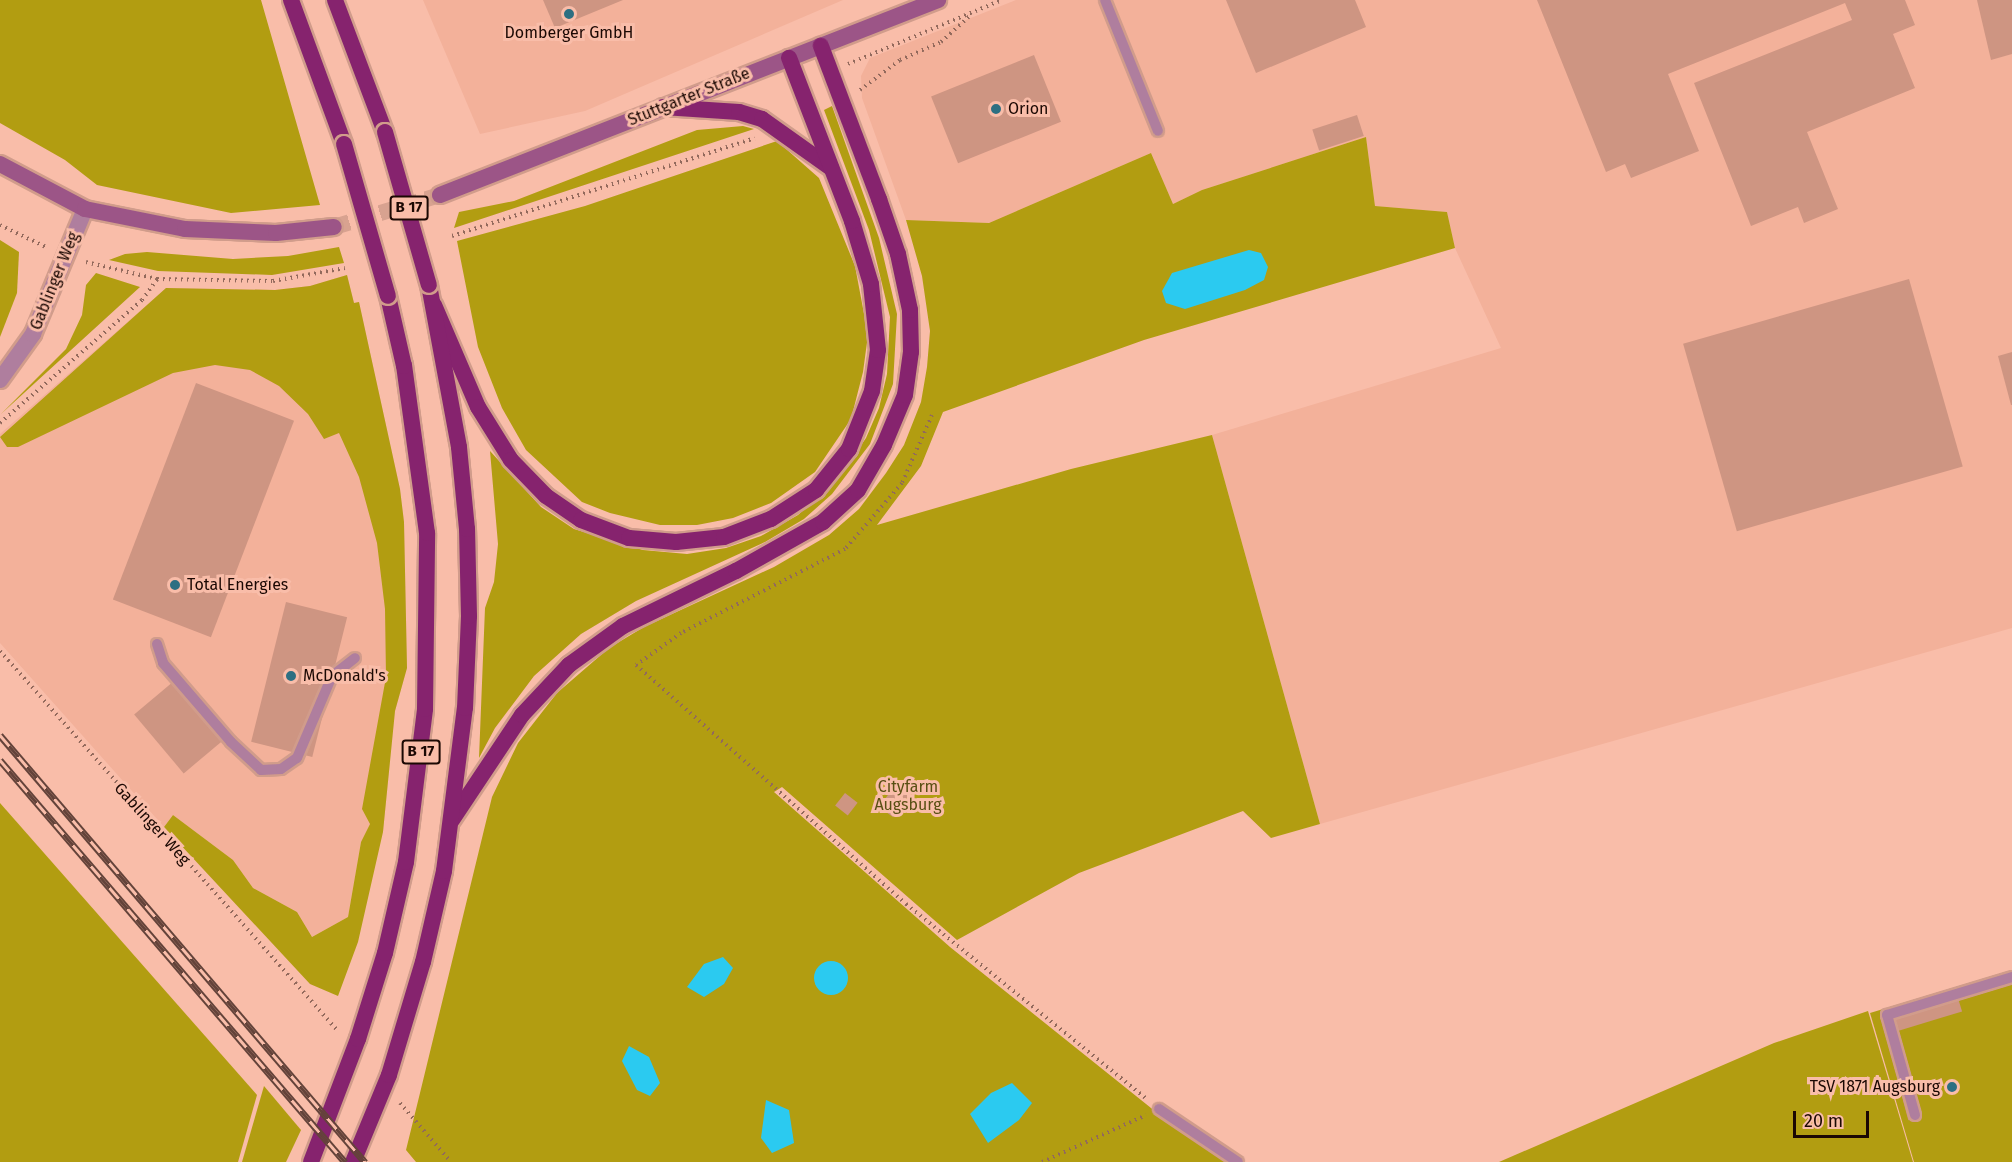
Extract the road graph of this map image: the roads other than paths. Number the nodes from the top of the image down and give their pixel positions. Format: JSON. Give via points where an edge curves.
{"nodes":[{"id":1,"x":291,"y":0,"type":"edge"},
{"id":2,"x":335,"y":0,"type":"edge"},
{"id":3,"x":938,"y":0,"type":"edge"},
{"id":4,"x":1105,"y":0,"type":"edge"},
{"id":5,"x":821,"y":46,"type":"junction"},
{"id":6,"x":789,"y":58,"type":"junction"},
{"id":7,"x":663,"y":107,"type":"junction"},
{"id":8,"x":1158,"y":131,"type":"dead end"},
{"id":9,"x":0,"y":164,"type":"edge"},
{"id":10,"x":832,"y":169,"type":"junction"},
{"id":11,"x":440,"y":195,"type":"tunnel mouth"},
{"id":12,"x":85,"y":209,"type":"junction"},
{"id":13,"x":334,"y":227,"type":"tunnel mouth"},
{"id":14,"x":434,"y":305,"type":"junction"},
{"id":15,"x":0,"y":380,"type":"edge"},
{"id":16,"x":157,"y":644,"type":"dead end"},
{"id":17,"x":355,"y":658,"type":"dead end"},
{"id":18,"x":452,"y":820,"type":"junction"},
{"id":19,"x":2012,"y":977,"type":"edge"},
{"id":20,"x":1160,"y":1109,"type":"road end"},
{"id":21,"x":1916,"y":1115,"type":"dead end"},
{"id":22,"x":314,"y":1156,"type":"edge"},
{"id":23,"x":353,"y":1162,"type":"edge"},
{"id":24,"x":1238,"y":1162,"type":"edge"}],
"edges":[{"from":1,"to":22,"type":"highway","number":"B 17","bridge":true,"via":[[344,144],[388,296],[404,366],[427,533],[425,709],[406,862],[385,953]]},
{"from":2,"to":14,"type":"highway","number":"B 17","bridge":true,"via":[[385,132]]},
{"from":3,"to":5,"type":"main road","name":"Stuttgarter Straße"},
{"from":4,"to":8,"type":"lane"},
{"from":5,"to":6,"type":"main road","name":"Stuttgarter Straße"},
{"from":5,"to":18,"type":"highway","via":[[898,254],[910,310],[911,352],[905,395],[884,445],[858,490],[823,522],[736,572],[623,626],[568,665],[522,715]]},
{"from":6,"to":7,"type":"main road","name":"Stuttgarter Straße"},
{"from":6,"to":10,"type":"highway"},
{"from":7,"to":10,"type":"highway","via":[[739,112],[762,119]]},
{"from":7,"to":11,"type":"main road","name":"Stuttgarter Straße"},
{"from":9,"to":12,"type":"main road"},
{"from":10,"to":14,"type":"highway","via":[[871,284],[878,350],[872,391],[849,449],[816,489],[771,519],[724,537],[676,543],[629,538],[581,520],[546,496],[512,460],[478,407]]},
{"from":12,"to":13,"type":"main road","via":[[185,229],[276,233]]},
{"from":12,"to":15,"type":"street","name":"Gablinger Weg","via":[[33,334]]},
{"from":14,"to":18,"type":"highway","number":"B 17","via":[[459,447],[467,529],[465,708]]},
{"from":16,"to":17,"type":"lane","via":[[163,663],[231,742],[261,770],[281,770],[297,758],[332,676]]},
{"from":18,"to":23,"type":"highway","number":"B 17","via":[[423,962],[389,1075]]},
{"from":19,"to":21,"type":"lane","via":[[1887,1015]]},
{"from":20,"to":24,"type":"lane"}]}
